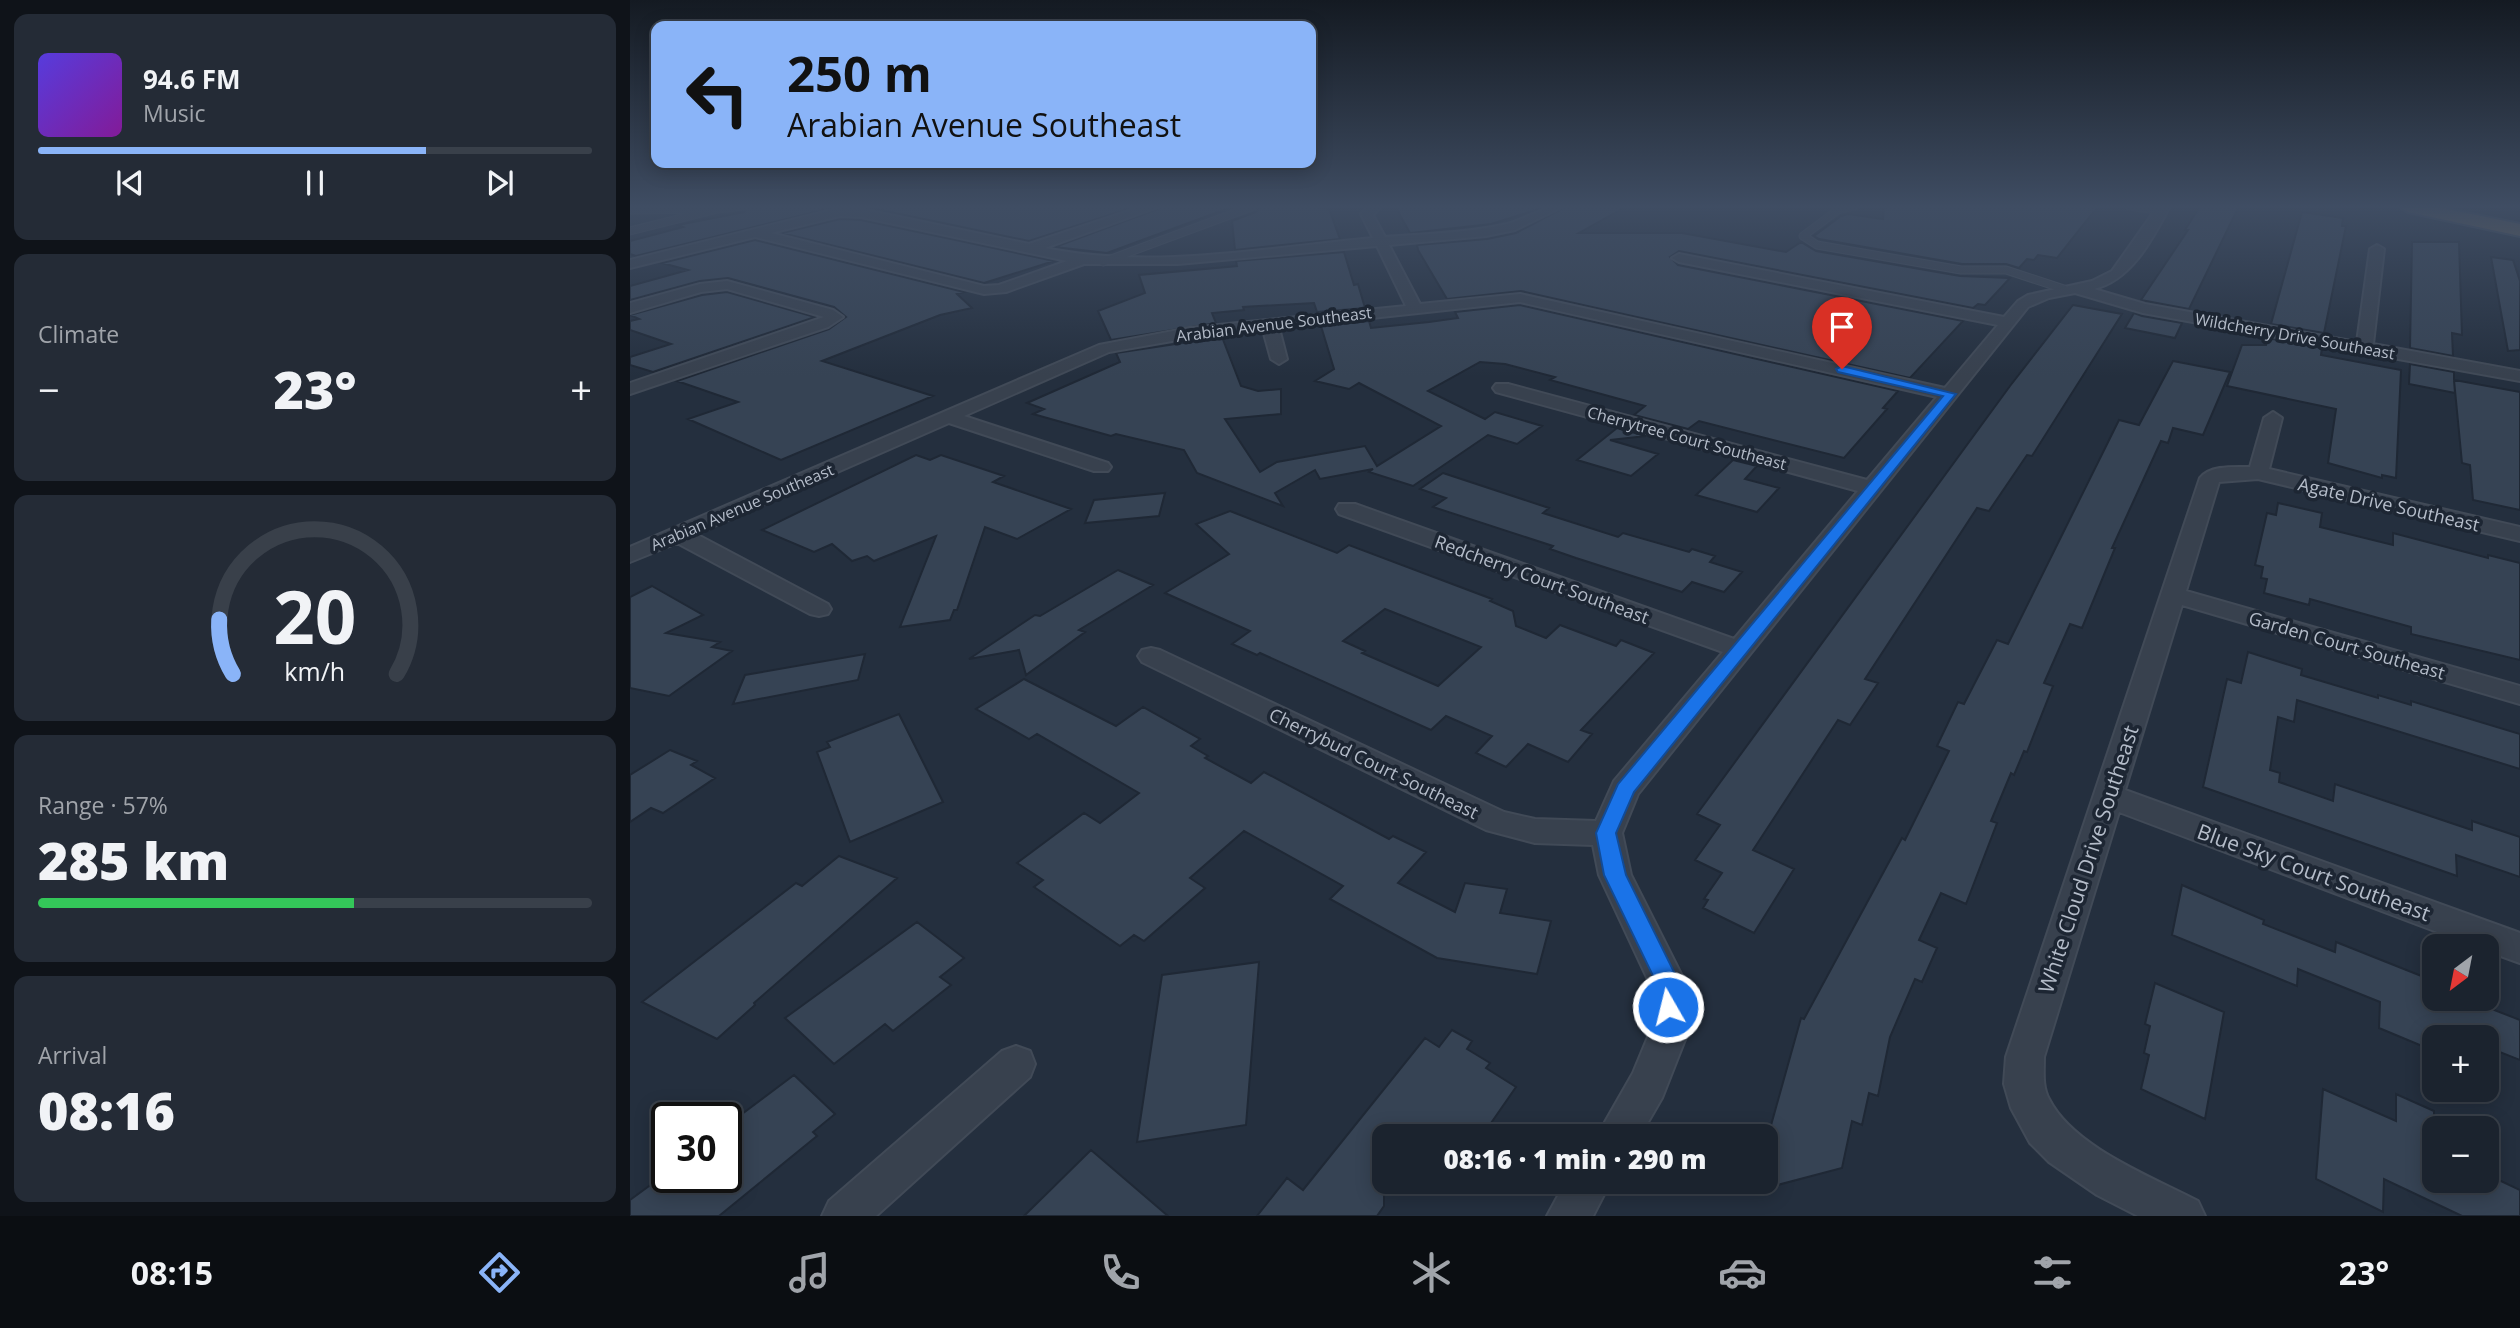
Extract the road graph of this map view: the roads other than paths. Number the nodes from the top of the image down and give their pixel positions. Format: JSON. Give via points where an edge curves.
{"nodes":[{"id":1,"x":875,"y":263,"type":"edge"},
{"id":2,"x":1076,"y":263,"type":"edge"},
{"id":3,"x":1391,"y":263,"type":"edge"},
{"id":4,"x":1703,"y":263,"type":"edge"},
{"id":5,"x":1914,"y":263,"type":"edge"},
{"id":6,"x":2124,"y":263,"type":"edge"},
{"id":7,"x":2375,"y":263,"type":"edge"},
{"id":8,"x":2069,"y":289,"type":"junction"},
{"id":9,"x":630,"y":297,"type":"edge"},
{"id":10,"x":650,"y":303,"type":"junction"},
{"id":11,"x":1414,"y":307,"type":"junction"},
{"id":12,"x":630,"y":308,"type":"edge"},
{"id":13,"x":2007,"y":323,"type":"junction"},
{"id":14,"x":1270,"y":325,"type":"junction"},
{"id":15,"x":2364,"y":348,"type":"junction"},
{"id":16,"x":1279,"y":359,"type":"dead end"},
{"id":17,"x":2520,"y":376,"type":"edge"},
{"id":18,"x":1502,"y":388,"type":"dead end"},
{"id":19,"x":630,"y":389,"type":"edge"},
{"id":20,"x":1950,"y":394,"type":"junction"},
{"id":21,"x":949,"y":417,"type":"junction"},
{"id":22,"x":2273,"y":418,"type":"dead end"},
{"id":23,"x":1101,"y":467,"type":"dead end"},
{"id":24,"x":2258,"y":473,"type":"junction"},
{"id":25,"x":1872,"y":488,"type":"junction"},
{"id":26,"x":1347,"y":509,"type":"dead end"},
{"id":27,"x":678,"y":534,"type":"junction"},
{"id":28,"x":2520,"y":534,"type":"edge"},
{"id":29,"x":630,"y":555,"type":"edge"},
{"id":30,"x":2173,"y":595,"type":"junction"},
{"id":31,"x":819,"y":609,"type":"dead end"},
{"id":32,"x":1738,"y":649,"type":"junction"},
{"id":33,"x":1151,"y":656,"type":"dead end"},
{"id":34,"x":2520,"y":695,"type":"edge"},
{"id":35,"x":2109,"y":796,"type":"junction"},
{"id":36,"x":1606,"y":833,"type":"junction"},
{"id":37,"x":2520,"y":947,"type":"edge"},
{"id":38,"x":1016,"y":1064,"type":"dead end"},
{"id":39,"x":1624,"y":1124,"type":"edge"},
{"id":40,"x":1582,"y":1194,"type":"edge"},
{"id":41,"x":844,"y":1216,"type":"edge"},
{"id":42,"x":1569,"y":1216,"type":"edge"},
{"id":43,"x":2183,"y":1216,"type":"edge"}],
"edges":[{"from":1,"to":2,"type":"street","via":[[984,290],[1001,289]]},
{"from":3,"to":11,"type":"street"},
{"from":4,"to":13,"type":"street"},
{"from":5,"to":8,"type":"lane","via":[[1961,270],[2006,270]]},
{"from":6,"to":8,"type":"street","via":[[2107,279]]},
{"from":7,"to":15,"type":"street"},
{"from":8,"to":13,"type":"street","via":[[2030,299]]},
{"from":8,"to":15,"type":"street","name":"Wildcherry Drive Southeast","via":[[2143,309]]},
{"from":9,"to":10,"type":"street"},
{"from":10,"to":12,"type":"street"},
{"from":10,"to":19,"type":"street","via":[[719,285],[835,317]]},
{"from":11,"to":14,"type":"street","name":"Arabian Avenue Southeast"},
{"from":11,"to":20,"type":"street","name":"Arabian Avenue Southeast","via":[[1495,299],[1543,301]]},
{"from":13,"to":20,"type":"street"},
{"from":14,"to":16,"type":"street"},
{"from":14,"to":21,"type":"street","name":"Arabian Avenue Southeast","via":[[1105,348]]},
{"from":15,"to":17,"type":"street","name":"Wildcherry Drive Southeast"},
{"from":18,"to":25,"type":"street","name":"Cherrytree Court Southeast"},
{"from":20,"to":25,"type":"street"},
{"from":21,"to":23,"type":"street"},
{"from":21,"to":27,"type":"street","name":"Arabian Avenue Southeast"},
{"from":22,"to":24,"type":"street"},
{"from":24,"to":28,"type":"street","name":"Agate Drive Southeast"},
{"from":24,"to":30,"type":"street","name":"White Cloud Drive Southeast","via":[[2210,478]]},
{"from":25,"to":32,"type":"street"},
{"from":26,"to":32,"type":"street","name":"Redcherry Court Southeast"},
{"from":27,"to":29,"type":"street","name":"Arabian Avenue Southeast"},
{"from":27,"to":31,"type":"street"},
{"from":30,"to":34,"type":"street","name":"Garden Court Southeast"},
{"from":30,"to":35,"type":"street","name":"White Cloud Drive Southeast"},
{"from":32,"to":36,"type":"street","via":[[1625,789]]},
{"from":33,"to":36,"type":"street","name":"Cherrybud Court Southeast","via":[[1497,822],[1535,831]]},
{"from":35,"to":37,"type":"street","name":"Blue Sky Court Southeast"},
{"from":35,"to":43,"type":"street","name":"White Cloud Drive Southeast","via":[[2025,1057],[2024,1085],[2033,1111],[2050,1136],[2083,1163]]},
{"from":36,"to":39,"type":"street","via":[[1615,875],[1667,982],[1669,1032],[1648,1085]]},
{"from":38,"to":41,"type":"street"},
{"from":40,"to":42,"type":"street"}]}
